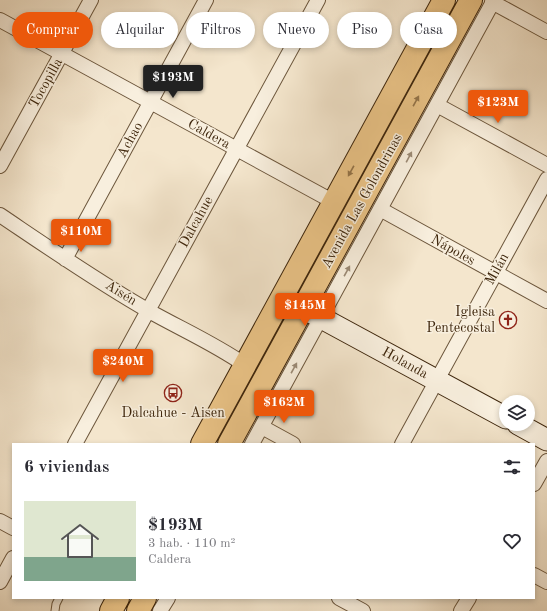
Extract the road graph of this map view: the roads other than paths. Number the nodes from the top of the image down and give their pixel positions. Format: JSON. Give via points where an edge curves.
{"nodes":[{"id":1,"x":91,"y":0,"type":"edge"},
{"id":2,"x":206,"y":0,"type":"edge"},
{"id":3,"x":318,"y":0,"type":"edge"},
{"id":4,"x":442,"y":0,"type":"edge"},
{"id":5,"x":471,"y":0,"type":"edge"},
{"id":6,"x":493,"y":1,"type":"edge"},
{"id":7,"x":0,"y":20,"type":"edge"},
{"id":8,"x":547,"y":32,"type":"edge"},
{"id":9,"x":62,"y":54,"type":"junction"},
{"id":10,"x":151,"y":102,"type":"junction"},
{"id":11,"x":437,"y":105,"type":"junction"},
{"id":12,"x":236,"y":148,"type":"junction"},
{"id":13,"x":547,"y":165,"type":"edge"},
{"id":14,"x":0,"y":166,"type":"edge"},
{"id":15,"x":547,"y":179,"type":"edge"},
{"id":16,"x":334,"y":202,"type":"junction"},
{"id":17,"x":380,"y":209,"type":"junction"},
{"id":18,"x":0,"y":216,"type":"edge"},
{"id":19,"x":65,"y":259,"type":"junction"},
{"id":20,"x":495,"y":273,"type":"junction"},
{"id":21,"x":291,"y":281,"type":"junction"},
{"id":22,"x":547,"y":301,"type":"edge"},
{"id":23,"x":148,"y":310,"type":"junction"},
{"id":24,"x":312,"y":313,"type":"junction"},
{"id":25,"x":245,"y":365,"type":"junction"},
{"id":26,"x":437,"y":380,"type":"junction"},
{"id":27,"x":254,"y":398,"type":"junction"},
{"id":28,"x":499,"y":414,"type":"edge"},
{"id":29,"x":262,"y":427,"type":"junction"},
{"id":30,"x":531,"y":431,"type":"edge"},
{"id":31,"x":547,"y":440,"type":"edge"},
{"id":32,"x":76,"y":443,"type":"edge"},
{"id":33,"x":203,"y":443,"type":"edge"},
{"id":34,"x":230,"y":443,"type":"edge"},
{"id":35,"x":253,"y":443,"type":"edge"},
{"id":36,"x":291,"y":443,"type":"edge"},
{"id":37,"x":403,"y":443,"type":"edge"},
{"id":38,"x":547,"y":461,"type":"edge"},
{"id":39,"x":535,"y":482,"type":"edge"},
{"id":40,"x":0,"y":521,"type":"edge"},
{"id":41,"x":12,"y":527,"type":"edge"},
{"id":42,"x":12,"y":560,"type":"edge"},
{"id":43,"x":535,"y":576,"type":"edge"},
{"id":44,"x":0,"y":582,"type":"edge"},
{"id":45,"x":547,"y":582,"type":"edge"},
{"id":46,"x":58,"y":599,"type":"edge"},
{"id":47,"x":117,"y":599,"type":"edge"},
{"id":48,"x":144,"y":599,"type":"edge"},
{"id":49,"x":167,"y":599,"type":"edge"},
{"id":50,"x":340,"y":599,"type":"edge"},
{"id":51,"x":468,"y":599,"type":"edge"},
{"id":52,"x":55,"y":611,"type":"edge"},
{"id":53,"x":111,"y":611,"type":"edge"},
{"id":54,"x":138,"y":611,"type":"edge"},
{"id":55,"x":160,"y":611,"type":"edge"},
{"id":56,"x":363,"y":611,"type":"edge"},
{"id":57,"x":462,"y":611,"type":"edge"}],
"edges":[{"from":1,"to":9,"type":"street","name":"Tocopilla"},
{"from":2,"to":10,"type":"street","name":"Achao"},
{"from":3,"to":12,"type":"street","name":"Dalcahue"},
{"from":4,"to":16,"type":"main road","name":"Avenida Las Golondrinas","one_way":true},
{"from":24,"to":5,"type":"main road","name":"Avenida Las Golondrinas","one_way":true},
{"from":6,"to":8,"type":"street"},
{"from":6,"to":11,"type":"street","name":"Avenida Las Golondrinas"},
{"from":7,"to":9,"type":"street","name":"Caldera"},
{"from":9,"to":10,"type":"street","name":"Caldera"},
{"from":9,"to":14,"type":"street","name":"Tocopilla"},
{"from":10,"to":12,"type":"street","name":"Caldera"},
{"from":10,"to":19,"type":"street","name":"Achao"},
{"from":11,"to":13,"type":"street"},
{"from":17,"to":11,"type":"street","name":"Avenida Las Golondrinas","one_way":true},
{"from":12,"to":16,"type":"street","name":"Caldera"},
{"from":12,"to":23,"type":"street","name":"Dalcahue"},
{"from":15,"to":20,"type":"street","name":"Milán"},
{"from":16,"to":21,"type":"main road","name":"Avenida Las Golondrinas"},
{"from":17,"to":20,"type":"street","name":"Nápoles"},
{"from":24,"to":17,"type":"street","name":"Avenida Las Golondrinas","one_way":true},
{"from":18,"to":19,"type":"street","name":"Aisén"},
{"from":19,"to":23,"type":"street","name":"Aisén"},
{"from":20,"to":22,"type":"street","name":"Nápoles"},
{"from":20,"to":26,"type":"street","name":"Milán"},
{"from":21,"to":24,"type":"main road","via":[[294,297]]},
{"from":21,"to":25,"type":"main road","name":"Avenida Las Golondrinas"},
{"from":23,"to":25,"type":"street","name":"Aisén"},
{"from":23,"to":32,"type":"street","name":"Dalcahue"},
{"from":24,"to":26,"type":"street","name":"Holanda"},
{"from":24,"to":27,"type":"main road","name":"Avenida Las Golondrinas"},
{"from":29,"to":24,"type":"street","name":"Avenida Las Golondrinas","one_way":true},
{"from":25,"to":27,"type":"main road","via":[[253,385]]},
{"from":25,"to":33,"type":"main road","name":"Avenida Las Golondrinas"},
{"from":26,"to":28,"type":"street","name":"Holanda"},
{"from":26,"to":37,"type":"street","name":"Milán"},
{"from":27,"to":34,"type":"main road","name":"Avenida Las Golondrinas"},
{"from":29,"to":35,"type":"street","name":"Avenida Las Golondrinas"},
{"from":29,"to":36,"type":"street"},
{"from":30,"to":31,"type":"street"},
{"from":38,"to":39,"type":"street"},
{"from":40,"to":41,"type":"street"},
{"from":42,"to":44,"type":"street"},
{"from":43,"to":45,"type":"street"},
{"from":46,"to":52,"type":"lane"},
{"from":47,"to":53,"type":"main road"},
{"from":48,"to":54,"type":"main road"},
{"from":49,"to":55,"type":"street"},
{"from":50,"to":56,"type":"street"},
{"from":51,"to":57,"type":"street"}]}
